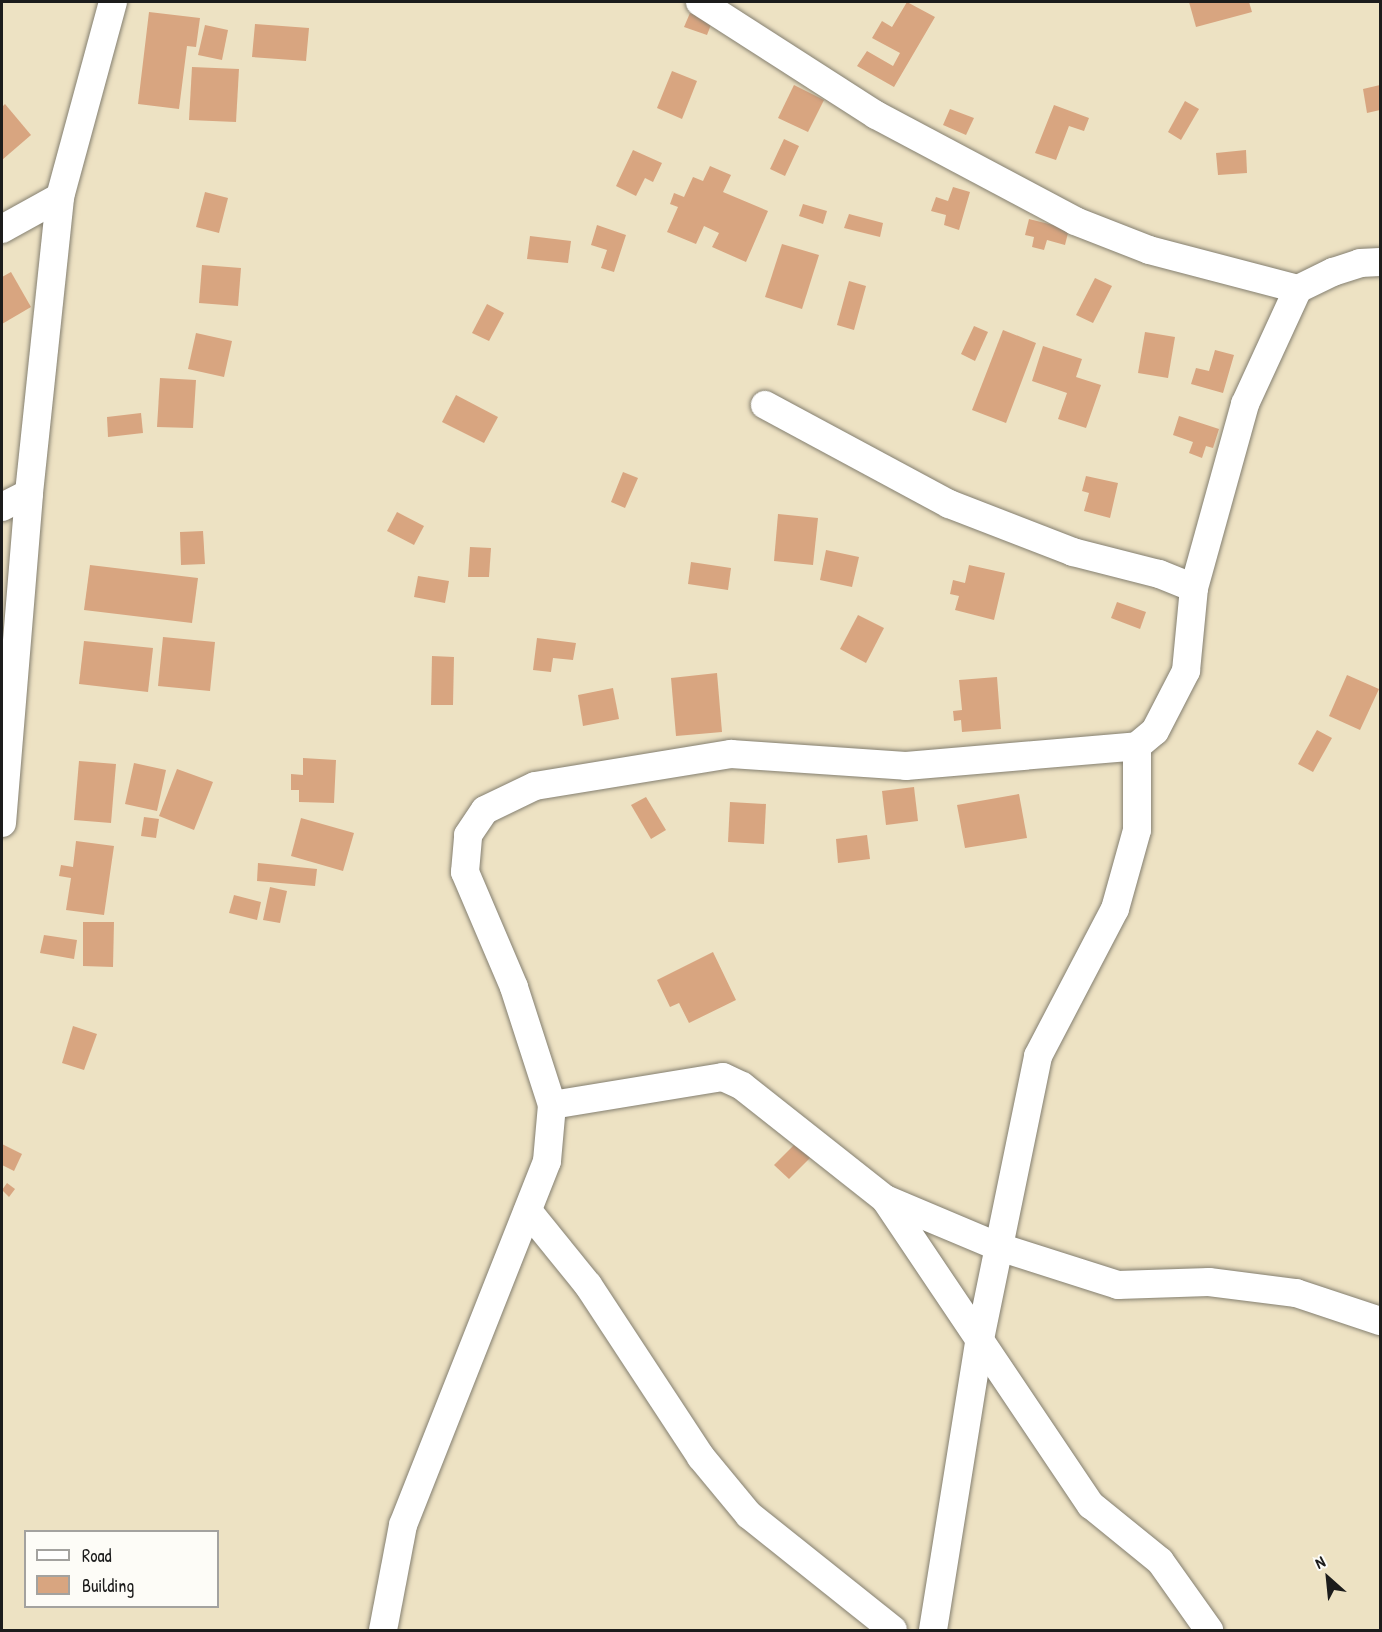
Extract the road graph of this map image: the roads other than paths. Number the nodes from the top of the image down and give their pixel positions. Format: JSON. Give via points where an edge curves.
{"nodes":[{"id":1,"x":113,"y":2,"type":"edge"},
{"id":2,"x":700,"y":2,"type":"edge"},
{"id":3,"x":60,"y":197,"type":"junction"},
{"id":4,"x":2,"y":229,"type":"edge"},
{"id":5,"x":1380,"y":262,"type":"edge"},
{"id":6,"x":1298,"y":289,"type":"junction"},
{"id":7,"x":765,"y":405,"type":"dead end"},
{"id":8,"x":29,"y":493,"type":"junction"},
{"id":9,"x":2,"y":507,"type":"edge"},
{"id":10,"x":1194,"y":588,"type":"junction"},
{"id":11,"x":1137,"y":746,"type":"junction"},
{"id":12,"x":2,"y":823,"type":"edge"},
{"id":13,"x":552,"y":1105,"type":"junction"},
{"id":14,"x":885,"y":1199,"type":"junction"},
{"id":15,"x":528,"y":1211,"type":"junction"},
{"id":16,"x":999,"y":1247,"type":"junction"},
{"id":17,"x":1380,"y":1321,"type":"edge"},
{"id":18,"x":979,"y":1344,"type":"junction"},
{"id":19,"x":383,"y":1630,"type":"edge"},
{"id":20,"x":893,"y":1630,"type":"edge"},
{"id":21,"x":933,"y":1630,"type":"edge"},
{"id":22,"x":1209,"y":1630,"type":"edge"}],
"edges":[{"from":1,"to":3,"type":"street"},
{"from":2,"to":6,"type":"street","via":[[876,115],[1075,221],[1149,250]]},
{"from":3,"to":4,"type":"street"},
{"from":3,"to":8,"type":"street"},
{"from":5,"to":6,"type":"street","via":[[1360,263]]},
{"from":6,"to":10,"type":"street","via":[[1245,404]]},
{"from":7,"to":10,"type":"street","via":[[949,504],[1073,552],[1159,574]]},
{"from":8,"to":9,"type":"street"},
{"from":8,"to":12,"type":"street"},
{"from":10,"to":11,"type":"street","via":[[1186,671],[1155,731]]},
{"from":11,"to":13,"type":"street","via":[[906,766],[731,754],[535,786],[485,810],[468,835],[465,872],[514,987]]},
{"from":11,"to":16,"type":"street","via":[[1137,830],[1115,909],[1038,1056]]},
{"from":13,"to":14,"type":"street","via":[[723,1077],[742,1086]]},
{"from":13,"to":15,"type":"street","via":[[547,1161]]},
{"from":14,"to":16,"type":"street"},
{"from":14,"to":18,"type":"street"},
{"from":15,"to":19,"type":"street","via":[[403,1525]]},
{"from":15,"to":20,"type":"street","via":[[588,1285],[701,1457],[749,1515]]},
{"from":16,"to":17,"type":"street","via":[[1118,1285],[1209,1282],[1296,1293]]},
{"from":16,"to":18,"type":"street"},
{"from":18,"to":21,"type":"street"},
{"from":18,"to":22,"type":"street","via":[[1091,1505],[1160,1561]]}]}
